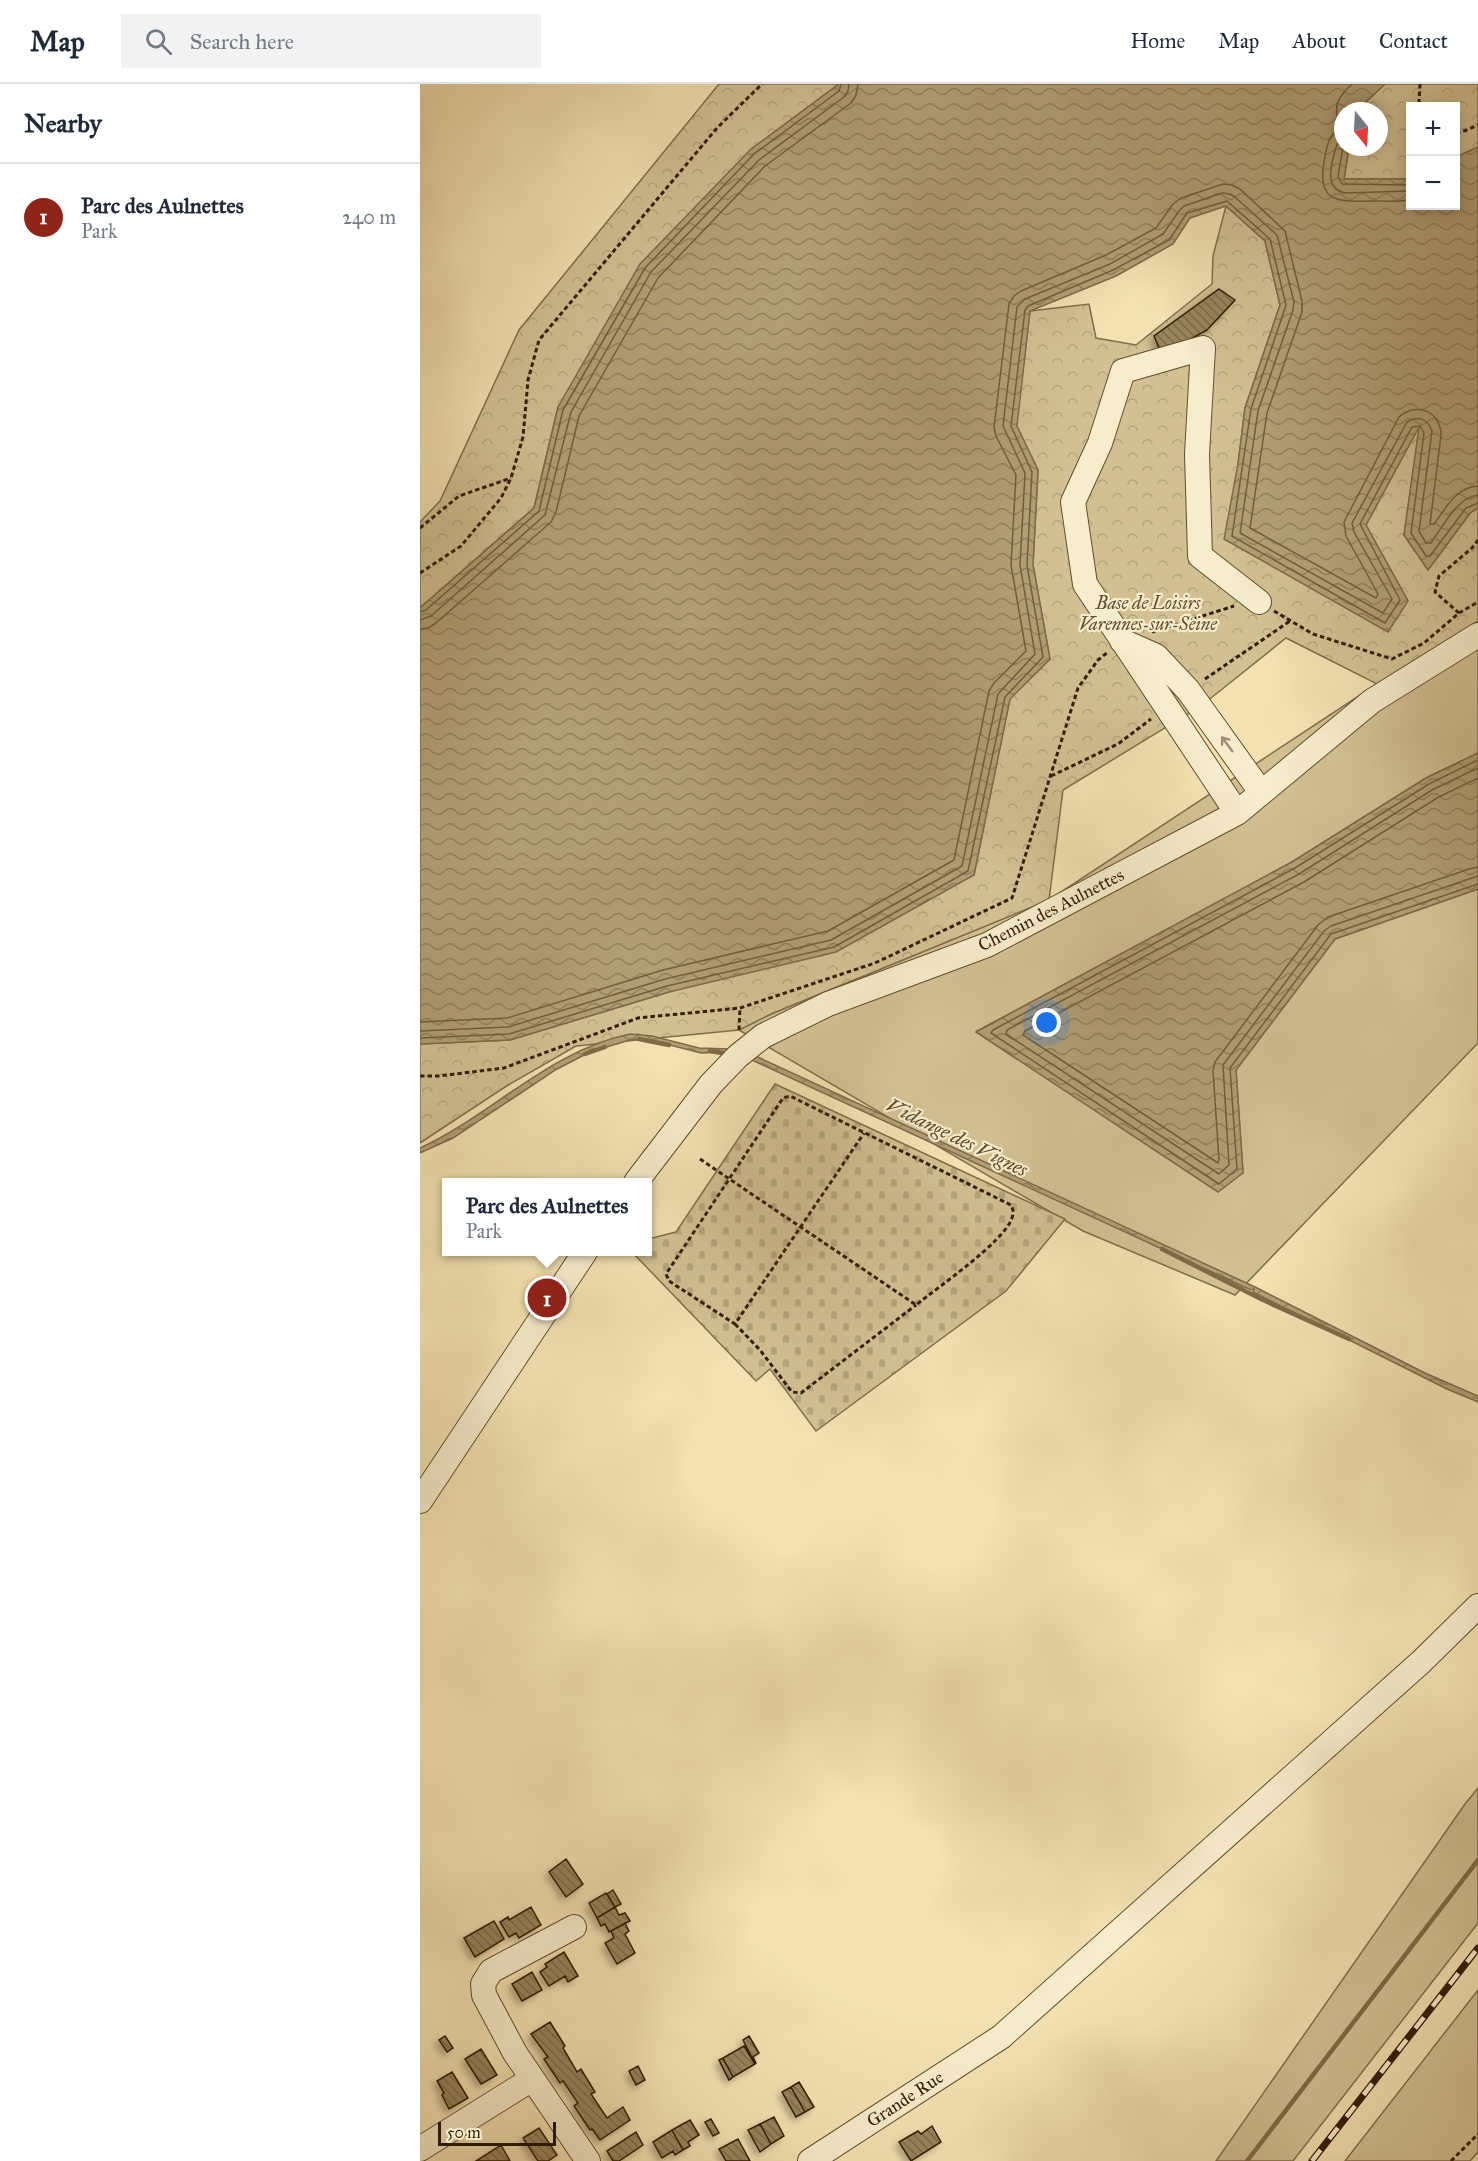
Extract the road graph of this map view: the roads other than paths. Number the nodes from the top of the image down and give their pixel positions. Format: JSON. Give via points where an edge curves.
{"nodes":[{"id":1,"x":1259,"y":602,"type":"road end"},
{"id":2,"x":1478,"y":635,"type":"edge"},
{"id":3,"x":1122,"y":641,"type":"junction"},
{"id":4,"x":1261,"y":792,"type":"junction"},
{"id":5,"x":1237,"y":813,"type":"junction"},
{"id":6,"x":639,"y":1178,"type":"edge"},
{"id":7,"x":582,"y":1256,"type":"edge"},
{"id":8,"x":420,"y":1501,"type":"edge"},
{"id":9,"x":1478,"y":1606,"type":"edge"},
{"id":10,"x":574,"y":1927,"type":"dead end"},
{"id":11,"x":532,"y":2079,"type":"junction"},
{"id":12,"x":420,"y":2149,"type":"edge"},
{"id":13,"x":588,"y":2161,"type":"edge"},
{"id":14,"x":810,"y":2161,"type":"edge"}],
"edges":[{"from":1,"to":3,"type":"street","via":[[1200,556],[1197,454],[1203,348],[1123,371],[1100,443],[1073,502],[1085,584]]},
{"from":2,"to":4,"type":"street","name":"Chemin des Aulnettes","via":[[1372,701]]},
{"from":4,"to":3,"type":"street","one_way":true,"via":[[1188,690],[1156,656]]},
{"from":3,"to":5,"type":"street"},
{"from":4,"to":5,"type":"street","name":"Chemin des Aulnettes"},
{"from":5,"to":6,"type":"street","name":"Chemin des Aulnettes","via":[[987,945],[828,1004],[763,1036],[711,1083]]},
{"from":7,"to":8,"type":"street"},
{"from":9,"to":14,"type":"street","name":"Grande Rue","via":[[1421,1662],[1001,2037]]},
{"from":10,"to":11,"type":"street","via":[[491,1971],[483,1984],[484,1995]]},
{"from":11,"to":12,"type":"street"},
{"from":11,"to":13,"type":"street"}]}
